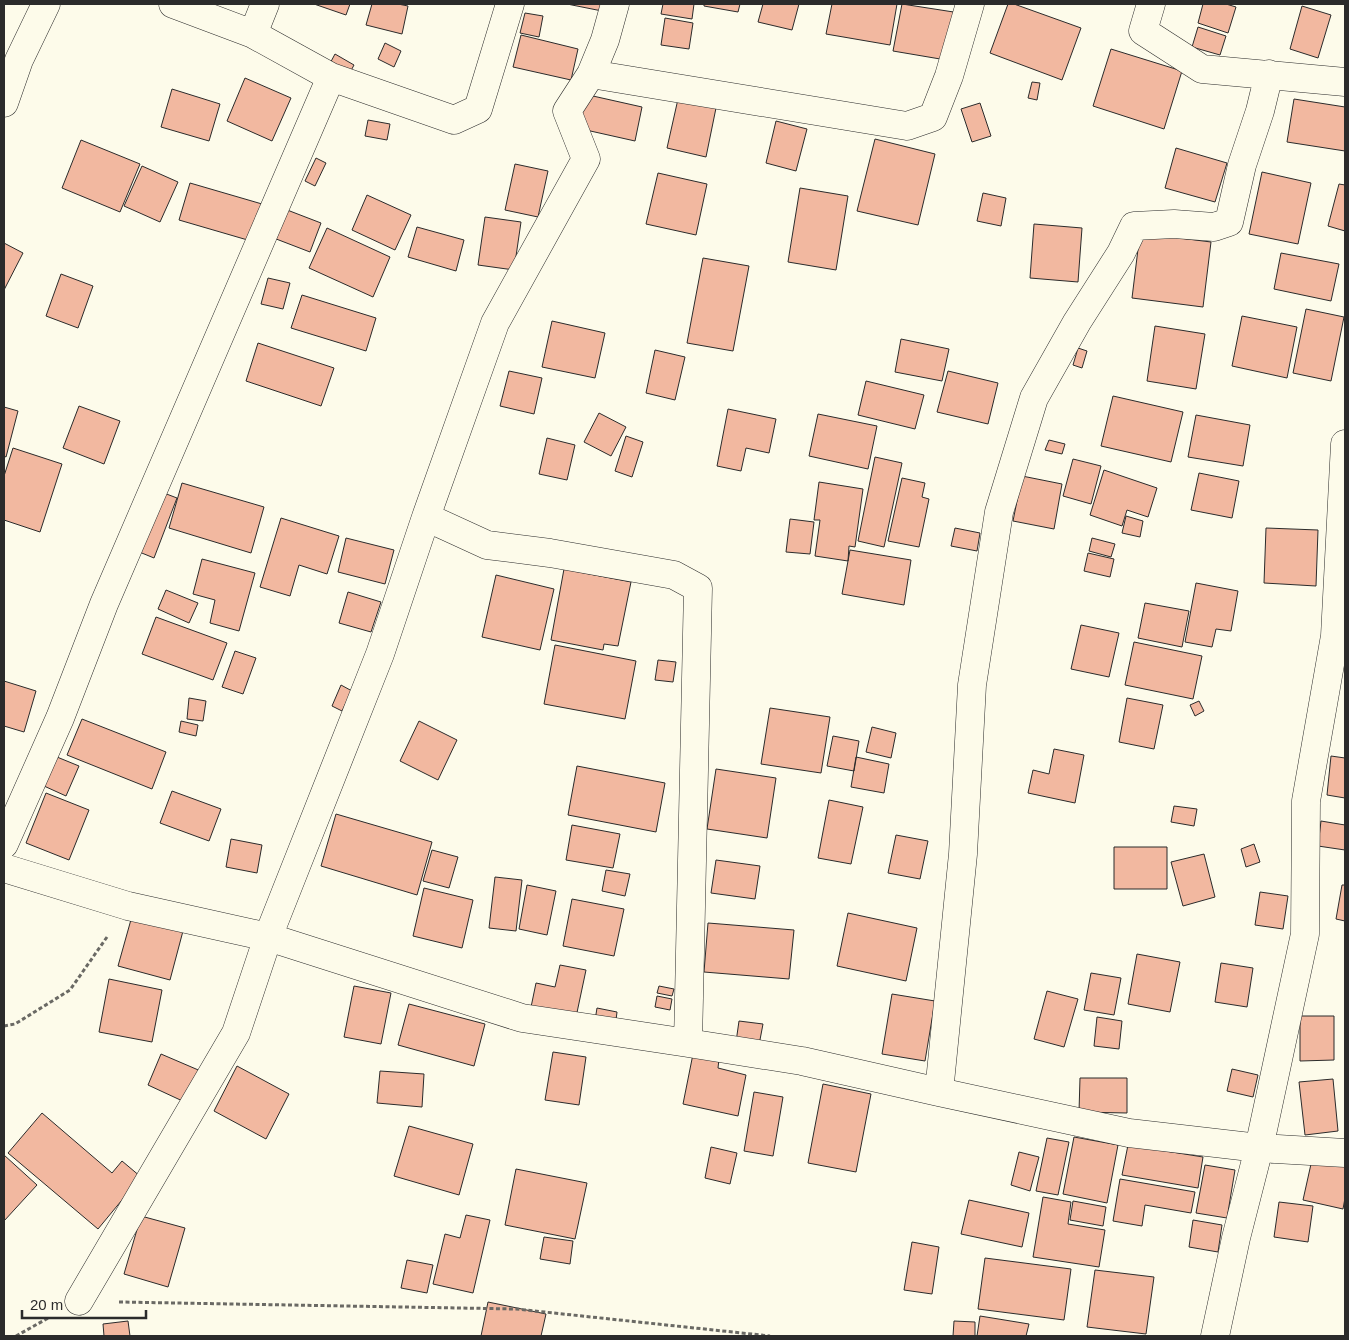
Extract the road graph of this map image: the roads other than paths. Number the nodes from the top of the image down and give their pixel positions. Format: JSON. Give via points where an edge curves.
{"nodes":[{"id":1,"x":46,"y":4,"type":"edge"},
{"id":2,"x":173,"y":4,"type":"edge"},
{"id":3,"x":265,"y":4,"type":"edge"},
{"id":4,"x":510,"y":4,"type":"edge"},
{"id":5,"x":616,"y":4,"type":"edge"},
{"id":6,"x":970,"y":4,"type":"edge"},
{"id":7,"x":1151,"y":4,"type":"edge"},
{"id":8,"x":253,"y":34,"type":"junction"},
{"id":9,"x":591,"y":74,"type":"junction"},
{"id":10,"x":1269,"y":74,"type":"junction"},
{"id":11,"x":331,"y":77,"type":"junction"},
{"id":12,"x":1345,"y":82,"type":"edge"},
{"id":13,"x":4,"y":103,"type":"edge"},
{"id":14,"x":1345,"y":444,"type":"edge"},
{"id":15,"x":426,"y":517,"type":"junction"},
{"id":16,"x":4,"y":844,"type":"edge"},
{"id":17,"x":4,"y":868,"type":"edge"},
{"id":18,"x":268,"y":937,"type":"junction"},
{"id":19,"x":688,"y":1043,"type":"junction"},
{"id":20,"x":939,"y":1092,"type":"junction"},
{"id":21,"x":1259,"y":1148,"type":"junction"},
{"id":22,"x":1345,"y":1153,"type":"edge"},
{"id":23,"x":78,"y":1301,"type":"road end"},
{"id":24,"x":1215,"y":1336,"type":"edge"}],
"edges":[{"from":1,"to":13,"type":"street","via":[[19,60]]},
{"from":2,"to":8,"type":"street"},
{"from":3,"to":8,"type":"street"},
{"from":4,"to":11,"type":"street","via":[[478,109],[454,120]]},
{"from":5,"to":9,"type":"street"},
{"from":6,"to":9,"type":"street","via":[[933,117],[907,126]]},
{"from":7,"to":10,"type":"street","via":[[1144,32],[1202,69]]},
{"from":8,"to":11,"type":"street"},
{"from":9,"to":15,"type":"street","via":[[567,112],[586,159],[495,323]]},
{"from":10,"to":12,"type":"street"},
{"from":10,"to":20,"type":"street","via":[[1229,222],[1214,227],[1134,226],[1121,254],[1034,398],[999,512],[972,685],[962,854]]},
{"from":11,"to":16,"type":"street","via":[[111,586],[60,718]]},
{"from":14,"to":21,"type":"street","via":[[1335,636],[1306,801],[1306,934]]},
{"from":15,"to":18,"type":"street","via":[[380,654]]},
{"from":15,"to":19,"type":"street","via":[[487,545],[674,575],[698,588]]},
{"from":17,"to":18,"type":"street","via":[[128,906]]},
{"from":18,"to":19,"type":"street","via":[[522,1018]]},
{"from":18,"to":23,"type":"street","via":[[236,1033]]},
{"from":19,"to":20,"type":"street","via":[[802,1061]]},
{"from":20,"to":21,"type":"street","via":[[1128,1133]]},
{"from":21,"to":22,"type":"street"},
{"from":21,"to":24,"type":"street"}]}
